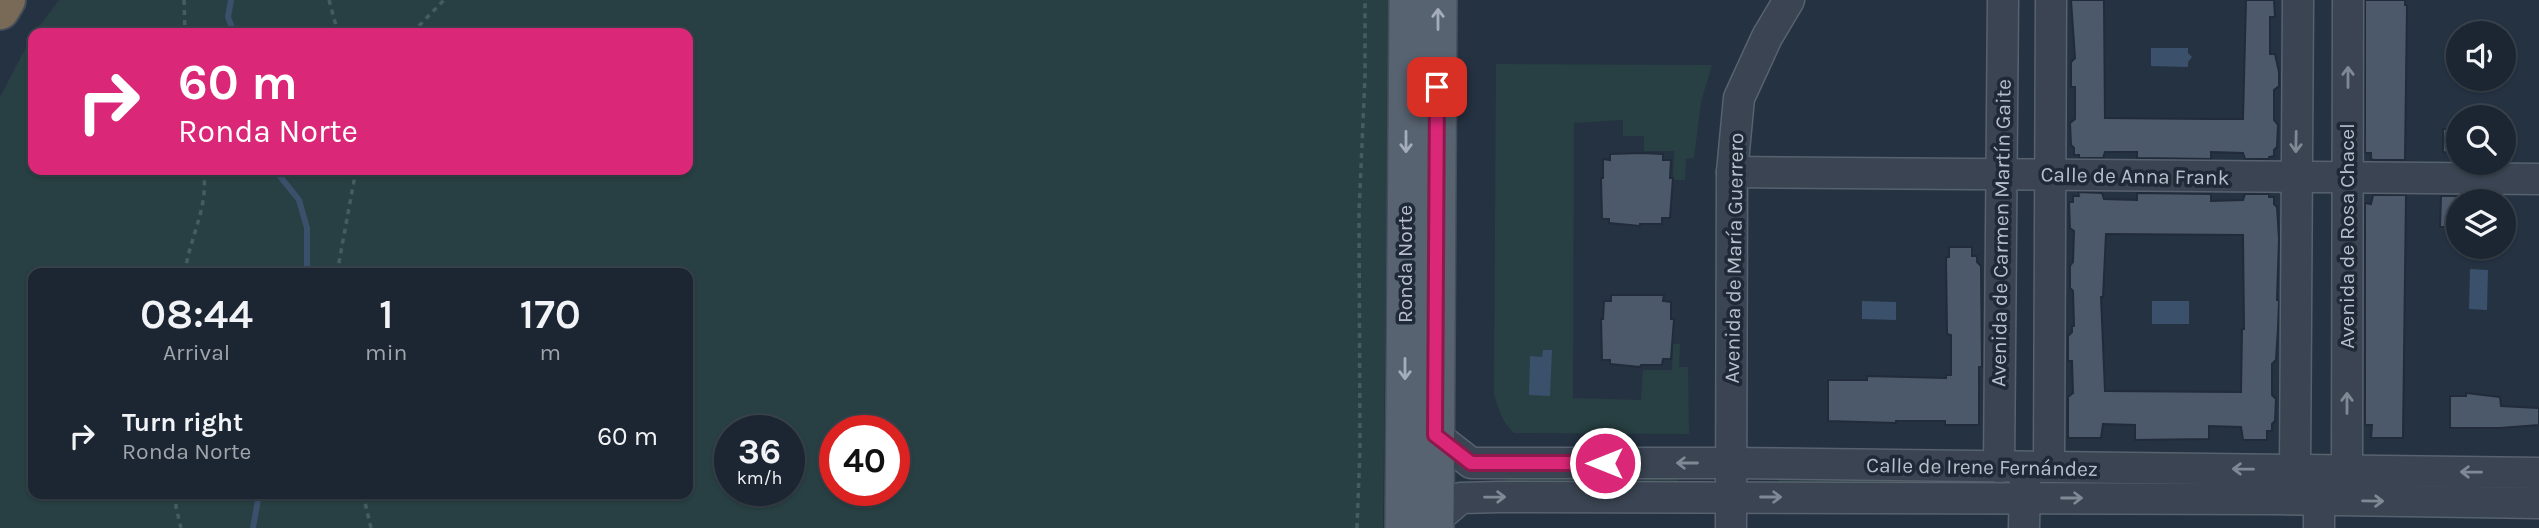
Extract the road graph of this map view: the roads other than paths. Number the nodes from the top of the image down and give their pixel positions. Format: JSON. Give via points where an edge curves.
{"nodes":[{"id":1,"x":6,"y":0,"type":"edge"},
{"id":2,"x":1408,"y":0,"type":"edge"},
{"id":3,"x":1438,"y":0,"type":"edge"},
{"id":4,"x":1789,"y":0,"type":"edge"},
{"id":5,"x":2003,"y":0,"type":"edge"},
{"id":6,"x":2051,"y":0,"type":"edge"},
{"id":7,"x":2298,"y":0,"type":"edge"},
{"id":8,"x":2348,"y":0,"type":"edge"},
{"id":9,"x":0,"y":10,"type":"edge"},
{"id":10,"x":1732,"y":172,"type":"junction"},
{"id":11,"x":2002,"y":174,"type":"junction"},
{"id":12,"x":2051,"y":175,"type":"junction"},
{"id":13,"x":2296,"y":177,"type":"junction"},
{"id":14,"x":2347,"y":177,"type":"junction"},
{"id":15,"x":2539,"y":179,"type":"edge"},
{"id":16,"x":1435,"y":435,"type":"junction"},
{"id":17,"x":1731,"y":463,"type":"junction"},
{"id":18,"x":2024,"y":467,"type":"junction"},
{"id":19,"x":2295,"y":470,"type":"junction"},
{"id":20,"x":2347,"y":471,"type":"junction"},
{"id":21,"x":2539,"y":472,"type":"edge"},
{"id":22,"x":1731,"y":497,"type":"junction"},
{"id":23,"x":2025,"y":498,"type":"junction"},
{"id":24,"x":2539,"y":503,"type":"edge"},
{"id":25,"x":2319,"y":514,"type":"edge"},
{"id":26,"x":1424,"y":525,"type":"edge"},
{"id":27,"x":1731,"y":528,"type":"edge"},
{"id":28,"x":2024,"y":528,"type":"edge"}],
"edges":[{"from":1,"to":9,"type":"highway"},
{"from":2,"to":26,"type":"main road","name":"Ronda Norte","one_way":true},
{"from":16,"to":3,"type":"main road","name":"Ronda Norte","one_way":true},
{"from":4,"to":10,"type":"street","name":"Avenida de María Guerrero","via":[[1740,98]]},
{"from":5,"to":11,"type":"street","name":"Avenida de Carmen Martín Gaite"},
{"from":6,"to":12,"type":"street","name":"Avenida de Carmen Martín Gaite"},
{"from":7,"to":13,"type":"street","one_way":true},
{"from":14,"to":8,"type":"street","name":"Avenida de Rosa Chacel","one_way":true},
{"from":10,"to":11,"type":"street","name":"Calle de Anna Frank"},
{"from":10,"to":17,"type":"street","name":"Avenida de María Guerrero"},
{"from":11,"to":12,"type":"street","name":"Calle de Anna Frank"},
{"from":11,"to":18,"type":"street","name":"Avenida de Carmen Martín Gaite"},
{"from":12,"to":13,"type":"street","name":"Calle de Anna Frank"},
{"from":12,"to":18,"type":"street","name":"Avenida de Carmen Martín Gaite"},
{"from":13,"to":14,"type":"street","name":"Calle de Anna Frank"},
{"from":13,"to":19,"type":"street"},
{"from":14,"to":15,"type":"street","name":"Calle de Anna Frank"},
{"from":20,"to":14,"type":"street","name":"Avenida de Rosa Chacel","one_way":true},
{"from":17,"to":16,"type":"street","name":"Calle de Irene Fernández","one_way":true,"via":[[1471,463]]},
{"from":16,"to":26,"type":"main road","name":"Ronda Norte"},
{"from":17,"to":18,"type":"street","name":"Calle de Irene Fernández"},
{"from":17,"to":22,"type":"street","name":"Avenida de María Guerrero"},
{"from":19,"to":18,"type":"street","name":"Calle de Irene Fernández","one_way":true},
{"from":18,"to":23,"type":"street","name":"Avenida de Carmen Martín Gaite"},
{"from":19,"to":20,"type":"street","name":"Calle de Irene Fernández"},
{"from":21,"to":20,"type":"street","name":"Calle de Irene Fernández","one_way":true},
{"from":22,"to":23,"type":"street","name":"Calle de Irene Fernández","one_way":true},
{"from":26,"to":22,"type":"street","name":"Calle de Irene Fernández","one_way":true,"via":[[1461,498]]},
{"from":22,"to":27,"type":"street","name":"Avenida de María Guerrero"},
{"from":23,"to":25,"type":"street","name":"Calle de Irene Fernández","one_way":true},
{"from":23,"to":28,"type":"street","name":"Avenida de Carmen Martín Gaite"},
{"from":25,"to":24,"type":"street","name":"Calle de Irene Fernández","one_way":true}]}
